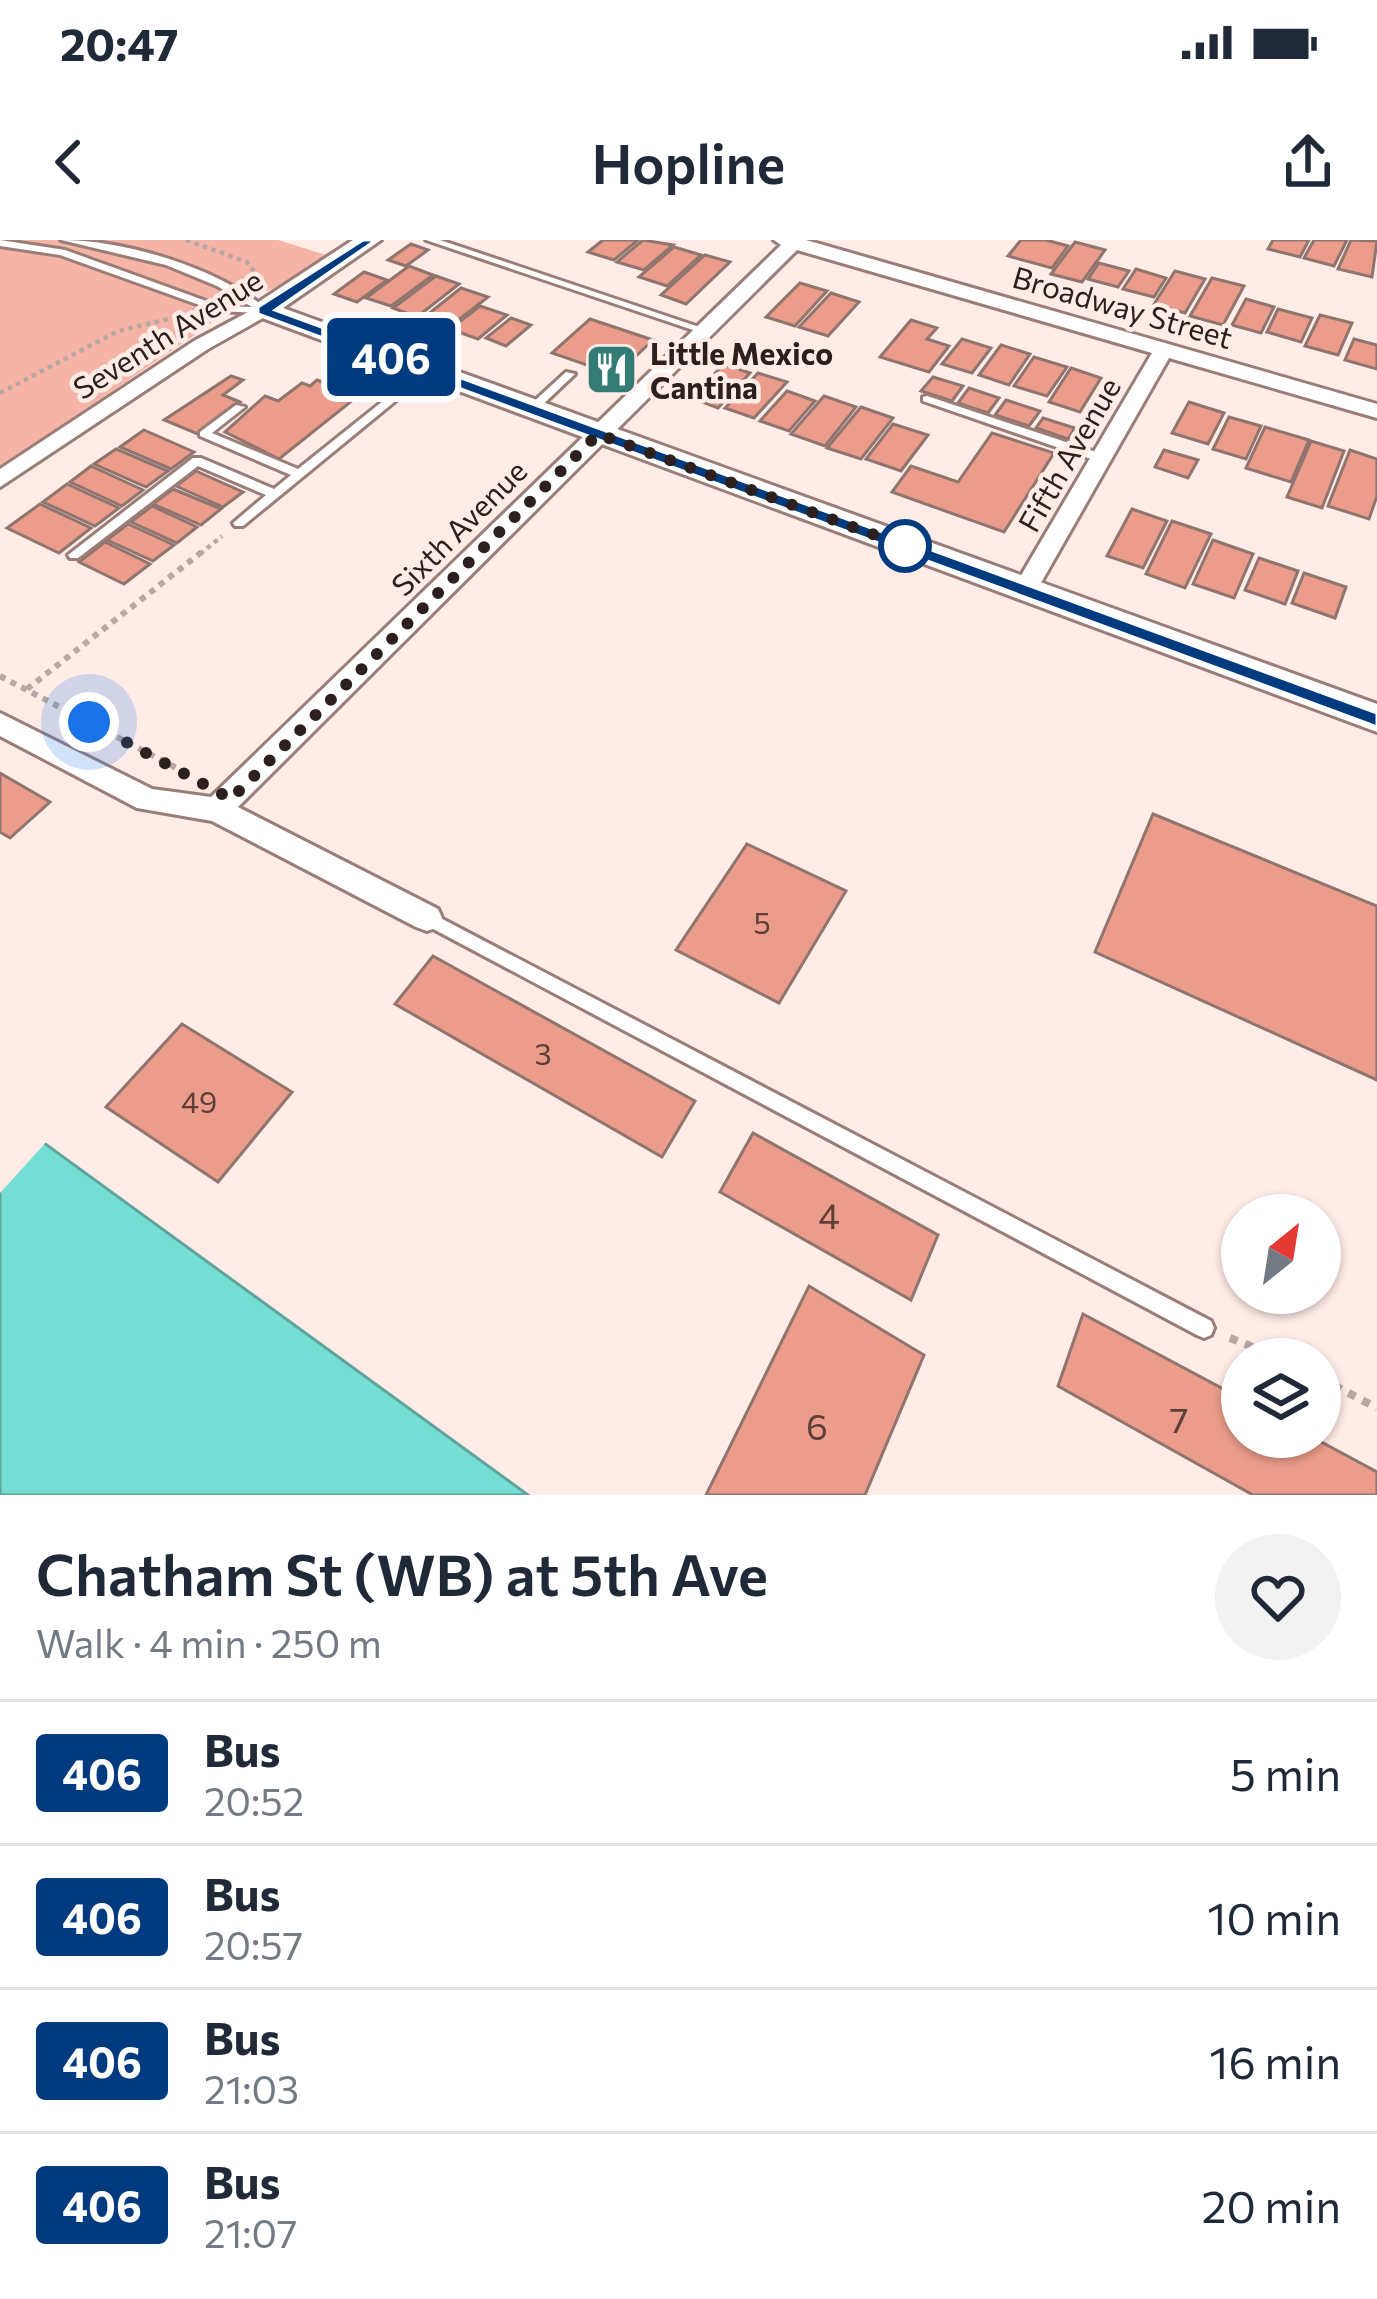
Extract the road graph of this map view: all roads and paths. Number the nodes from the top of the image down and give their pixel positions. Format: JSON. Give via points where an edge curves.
{"nodes":[{"id":1,"x":66,"y":240,"type":"edge"},
{"id":2,"x":186,"y":240,"type":"edge"},
{"id":3,"x":369,"y":240,"type":"edge"},
{"id":4,"x":431,"y":240,"type":"edge"},
{"id":5,"x":791,"y":241,"type":"edge"},
{"id":6,"x":0,"y":243,"type":"edge"},
{"id":7,"x":265,"y":299,"type":"junction"},
{"id":8,"x":180,"y":316,"type":"dead end"},
{"id":9,"x":703,"y":330,"type":"junction"},
{"id":10,"x":1164,"y":349,"type":"junction"},
{"id":11,"x":427,"y":370,"type":"junction"},
{"id":12,"x":570,"y":374,"type":"dead end"},
{"id":13,"x":0,"y":393,"type":"edge"},
{"id":14,"x":927,"y":400,"type":"dead end"},
{"id":15,"x":240,"y":407,"type":"dead end"},
{"id":16,"x":532,"y":409,"type":"junction"},
{"id":17,"x":1377,"y":411,"type":"edge"},
{"id":18,"x":598,"y":434,"type":"junction"},
{"id":19,"x":1100,"y":458,"type":"junction"},
{"id":20,"x":299,"y":474,"type":"junction"},
{"id":21,"x":0,"y":480,"type":"edge"},
{"id":22,"x":275,"y":494,"type":"junction"},
{"id":23,"x":238,"y":523,"type":"joint"},
{"id":24,"x":74,"y":555,"type":"dead end"},
{"id":25,"x":1025,"y":589,"type":"junction"},
{"id":26,"x":0,"y":676,"type":"edge"},
{"id":27,"x":27,"y":689,"type":"junction"},
{"id":28,"x":1377,"y":718,"type":"edge"},
{"id":29,"x":0,"y":723,"type":"edge"},
{"id":30,"x":224,"y":804,"type":"junction"},
{"id":31,"x":427,"y":918,"type":"joint"},
{"id":32,"x":1204,"y":1328,"type":"joint"},
{"id":33,"x":1230,"y":1338,"type":"edge"},
{"id":34,"x":1341,"y":1389,"type":"edge"},
{"id":35,"x":1377,"y":1408,"type":"edge"}],
"edges":[{"from":1,"to":7,"type":"lane","via":[[122,250]]},
{"from":2,"to":7,"type":"path","via":[[247,262]]},
{"from":3,"to":7,"type":"street","name":"Seventh Avenue"},
{"from":4,"to":9,"type":"lane"},
{"from":5,"to":9,"type":"street","name":"Sixth Avenue"},
{"from":5,"to":10,"type":"street","name":"Broadway Street"},
{"from":6,"to":7,"type":"lane","via":[[86,260],[219,308]]},
{"from":7,"to":11,"type":"street"},
{"from":7,"to":21,"type":"street","name":"Seventh Avenue"},
{"from":8,"to":13,"type":"path","via":[[118,331]]},
{"from":9,"to":18,"type":"street","name":"Sixth Avenue"},
{"from":10,"to":17,"type":"street","name":"Broadway Street"},
{"from":10,"to":19,"type":"street","name":"Fifth Avenue"},
{"from":11,"to":16,"type":"street"},
{"from":11,"to":20,"type":"lane"},
{"from":12,"to":16,"type":"lane"},
{"from":14,"to":19,"type":"lane"},
{"from":15,"to":20,"type":"lane","via":[[204,434]]},
{"from":16,"to":18,"type":"street"},
{"from":18,"to":25,"type":"street"},
{"from":18,"to":30,"type":"street","name":"Sixth Avenue"},
{"from":19,"to":25,"type":"street","name":"Fifth Avenue"},
{"from":20,"to":22,"type":"lane"},
{"from":22,"to":23,"type":"lane"},
{"from":22,"to":24,"type":"lane","via":[[197,461]]},
{"from":23,"to":27,"type":"path"},
{"from":25,"to":28,"type":"street"},
{"from":26,"to":27,"type":"path"},
{"from":27,"to":30,"type":"path"},
{"from":29,"to":30,"type":"street","via":[[146,800]]},
{"from":30,"to":31,"type":"street"},
{"from":31,"to":32,"type":"lane"},
{"from":32,"to":33,"type":"path"},
{"from":34,"to":35,"type":"path"}]}
